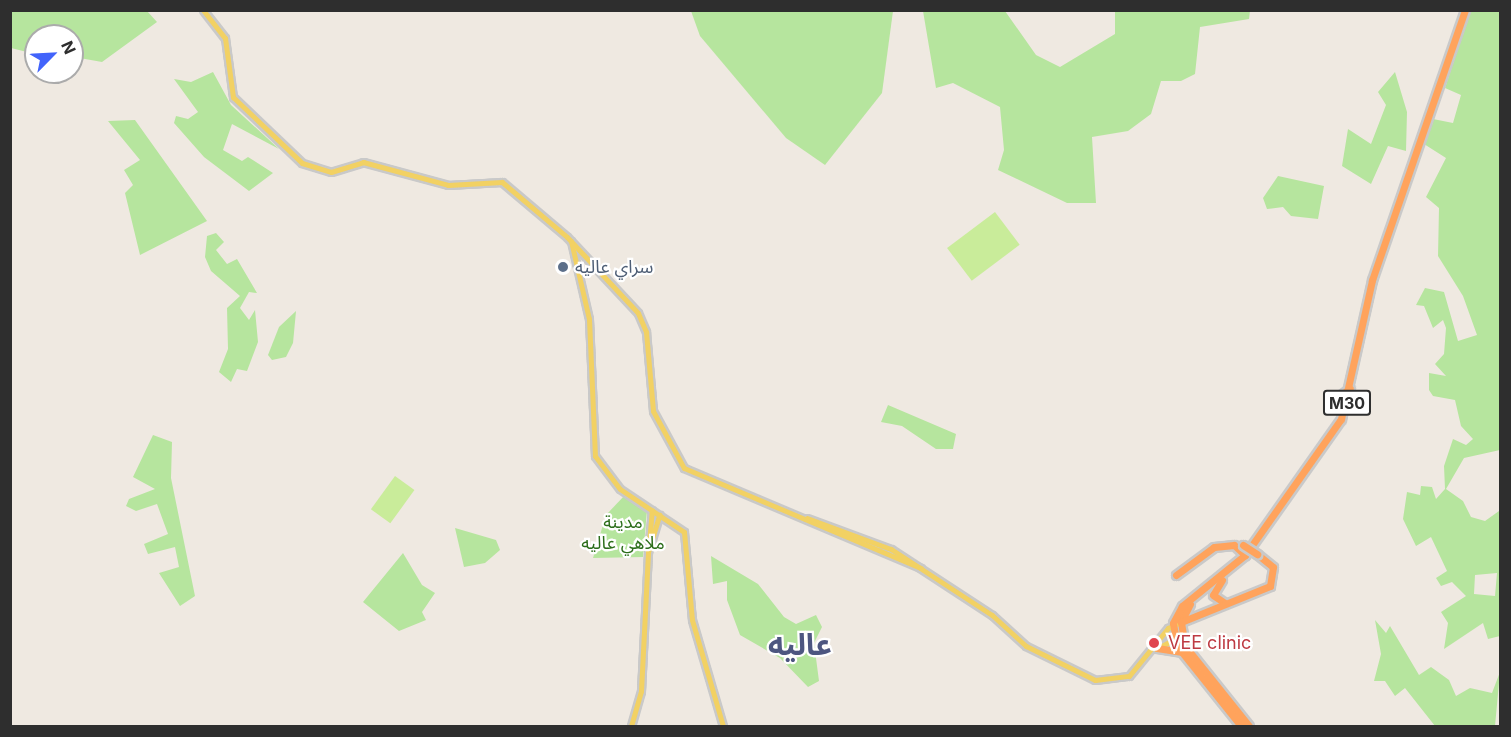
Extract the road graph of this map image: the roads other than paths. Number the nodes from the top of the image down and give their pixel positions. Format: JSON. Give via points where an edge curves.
{"nodes":[{"id":1,"x":203,"y":10,"type":"edge"},
{"id":2,"x":1467,"y":10,"type":"edge"},
{"id":3,"x":571,"y":241,"type":"junction"},
{"id":4,"x":1363,"y":335,"type":"junction"},
{"id":5,"x":1350,"y":388,"type":"junction"},
{"id":6,"x":1333,"y":401,"type":"dead end"},
{"id":7,"x":652,"y":510,"type":"junction"},
{"id":8,"x":659,"y":515,"type":"junction"},
{"id":9,"x":805,"y":517,"type":"junction"},
{"id":10,"x":652,"y":524,"type":"junction"},
{"id":11,"x":843,"y":528,"type":"junction"},
{"id":12,"x":841,"y":536,"type":"junction"},
{"id":13,"x":1245,"y":555,"type":"junction"},
{"id":14,"x":921,"y":568,"type":"junction"},
{"id":15,"x":1222,"y":580,"type":"junction"},
{"id":16,"x":1228,"y":602,"type":"junction"},
{"id":17,"x":1181,"y":622,"type":"junction"},
{"id":18,"x":1173,"y":624,"type":"junction"},
{"id":19,"x":1182,"y":636,"type":"junction"},
{"id":20,"x":1174,"y":639,"type":"junction"},
{"id":21,"x":1156,"y":649,"type":"junction"},
{"id":22,"x":1182,"y":653,"type":"junction"},
{"id":23,"x":632,"y":726,"type":"edge"},
{"id":24,"x":723,"y":726,"type":"edge"},
{"id":25,"x":1241,"y":726,"type":"edge"},
{"id":26,"x":1248,"y":726,"type":"edge"}],
"edges":[{"from":1,"to":3,"type":"main road","via":[[225,38],[233,97],[302,164],[331,172],[363,162],[448,185],[502,182]]},
{"from":2,"to":4,"type":"highway","number":"M30","via":[[1393,227]]},
{"from":3,"to":7,"type":"main road","via":[[590,327],[595,456],[620,489]]},
{"from":3,"to":9,"type":"main road","via":[[638,314],[646,332],[653,411],[680,464]]},
{"from":4,"to":5,"type":"highway","number":"M30"},
{"from":4,"to":15,"type":"highway","number":"M30","via":[[1342,422],[1265,533]]},
{"from":5,"to":6,"type":"highway"},
{"from":5,"to":13,"type":"highway","number":"M30","via":[[1331,435]]},
{"from":7,"to":8,"type":"main road"},
{"from":7,"to":10,"type":"main road"},
{"from":8,"to":10,"type":"main road"},
{"from":8,"to":24,"type":"main road","via":[[684,532],[692,620]]},
{"from":9,"to":11,"type":"main road"},
{"from":9,"to":12,"type":"main road"},
{"from":10,"to":23,"type":"main road","via":[[641,691]]},
{"from":11,"to":12,"type":"main road"},
{"from":11,"to":14,"type":"main road"},
{"from":12,"to":14,"type":"main road"},
{"from":13,"to":16,"type":"highway","bridge":true,"via":[[1234,545],[1214,548],[1177,573],[1206,547],[1231,541],[1269,562],[1272,583]]},
{"from":13,"to":18,"type":"highway","number":"M30","via":[[1182,606]]},
{"from":14,"to":21,"type":"main road","via":[[992,615],[1026,645],[1080,675],[1108,682],[1129,676]]},
{"from":15,"to":16,"type":"highway","via":[[1213,595],[1217,602]]},
{"from":15,"to":17,"type":"highway","number":"M30","via":[[1188,605]]},
{"from":16,"to":17,"type":"highway"},
{"from":17,"to":18,"type":"main road"},
{"from":17,"to":19,"type":"highway"},
{"from":18,"to":20,"type":"highway"},
{"from":18,"to":21,"type":"main road"},
{"from":19,"to":20,"type":"main road"},
{"from":19,"to":26,"type":"highway"},
{"from":20,"to":21,"type":"main road"},
{"from":20,"to":22,"type":"highway"},
{"from":21,"to":22,"type":"highway"},
{"from":22,"to":25,"type":"highway"}]}
